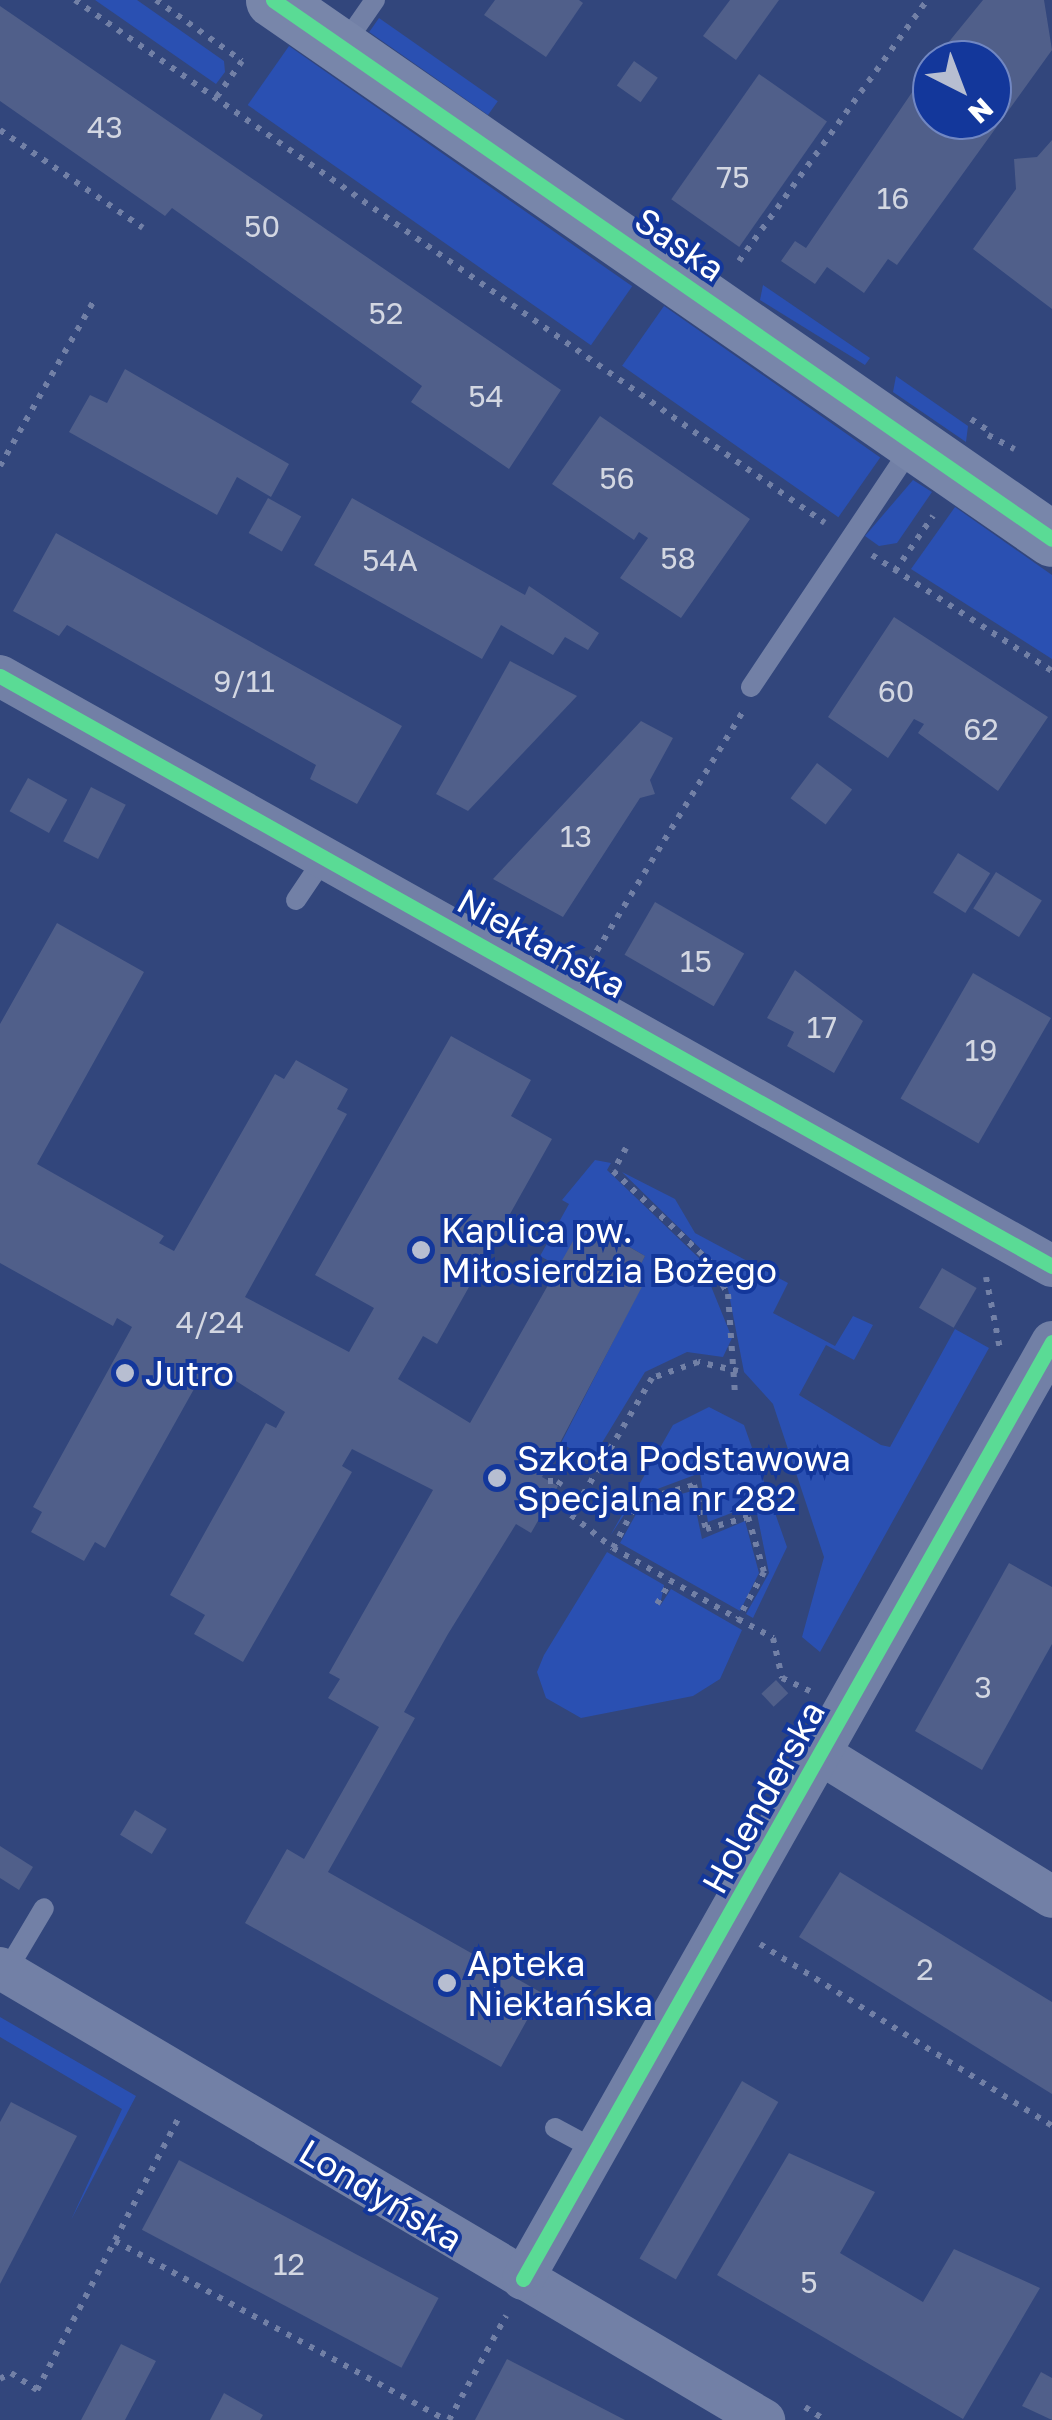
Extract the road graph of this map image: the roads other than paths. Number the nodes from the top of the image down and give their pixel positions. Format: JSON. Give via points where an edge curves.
{"nodes":[{"id":1,"x":274,"y":0,"type":"edge"},
{"id":2,"x":375,"y":0,"type":"edge"},
{"id":3,"x":342,"y":47,"type":"junction"},
{"id":4,"x":913,"y":445,"type":"junction"},
{"id":5,"x":1052,"y":538,"type":"edge"},
{"id":6,"x":3,"y":685,"type":"edge"},
{"id":7,"x":751,"y":687,"type":"road end"},
{"id":8,"x":325,"y":856,"type":"junction"},
{"id":9,"x":296,"y":900,"type":"dead end"},
{"id":10,"x":1052,"y":1266,"type":"edge"},
{"id":11,"x":1032,"y":1346,"type":"edge"},
{"id":12,"x":824,"y":1756,"type":"junction"},
{"id":13,"x":1052,"y":1898,"type":"edge"},
{"id":14,"x":44,"y":1908,"type":"dead end"},
{"id":15,"x":3,"y":1970,"type":"edge"},
{"id":16,"x":555,"y":2128,"type":"dead end"},
{"id":17,"x":596,"y":2150,"type":"junction"},
{"id":18,"x":515,"y":2296,"type":"junction"},
{"id":19,"x":764,"y":2420,"type":"edge"}],
"edges":[{"from":1,"to":3,"type":"street","name":"Saska"},
{"from":2,"to":3,"type":"lane"},
{"from":3,"to":4,"type":"street","name":"Saska"},
{"from":4,"to":5,"type":"street","name":"Saska"},
{"from":4,"to":7,"type":"lane"},
{"from":6,"to":8,"type":"street","name":"Niekłańska"},
{"from":8,"to":9,"type":"lane"},
{"from":8,"to":10,"type":"street","name":"Niekłańska"},
{"from":11,"to":12,"type":"street","name":"Holenderska"},
{"from":12,"to":13,"type":"street"},
{"from":12,"to":17,"type":"street","name":"Holenderska"},
{"from":14,"to":15,"type":"lane"},
{"from":15,"to":18,"type":"street","name":"Londyńska","via":[[196,2085]]},
{"from":16,"to":17,"type":"lane"},
{"from":17,"to":18,"type":"street","name":"Holenderska"},
{"from":18,"to":19,"type":"street","name":"Londyńska"}]}
